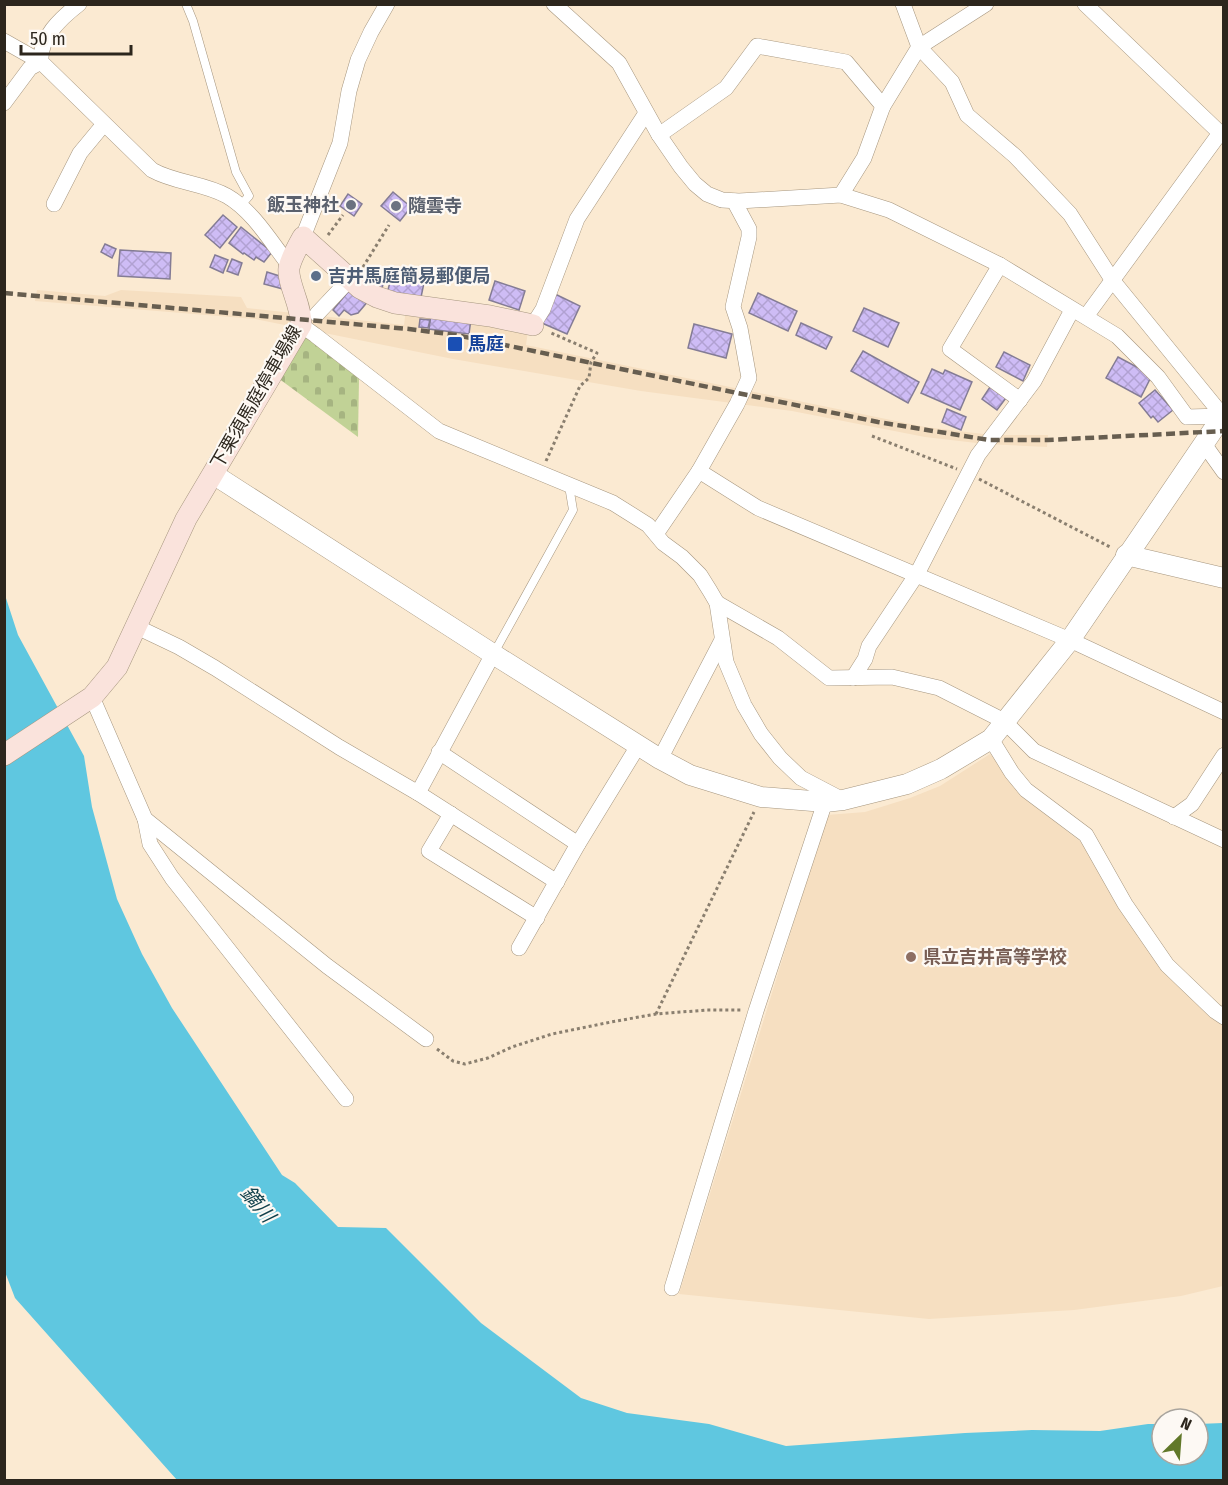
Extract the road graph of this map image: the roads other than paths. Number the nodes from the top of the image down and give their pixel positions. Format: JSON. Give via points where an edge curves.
{"nodes":[{"id":1,"x":79,"y":4,"type":"edge"},
{"id":2,"x":186,"y":4,"type":"edge"},
{"id":3,"x":387,"y":4,"type":"edge"},
{"id":4,"x":554,"y":4,"type":"edge"},
{"id":5,"x":903,"y":4,"type":"edge"},
{"id":6,"x":986,"y":4,"type":"edge"},
{"id":7,"x":1085,"y":4,"type":"edge"},
{"id":8,"x":4,"y":41,"type":"edge"},
{"id":9,"x":919,"y":47,"type":"junction"},
{"id":10,"x":41,"y":62,"type":"junction"},
{"id":11,"x":4,"y":102,"type":"edge"},
{"id":12,"x":883,"y":106,"type":"junction"},
{"id":13,"x":646,"y":113,"type":"junction"},
{"id":14,"x":104,"y":124,"type":"junction"},
{"id":15,"x":1222,"y":134,"type":"edge"},
{"id":16,"x":659,"y":135,"type":"junction"},
{"id":17,"x":841,"y":195,"type":"junction"},
{"id":18,"x":734,"y":201,"type":"junction"},
{"id":19,"x":54,"y":204,"type":"dead end"},
{"id":20,"x":240,"y":206,"type":"junction"},
{"id":21,"x":310,"y":243,"type":"junction"},
{"id":22,"x":289,"y":265,"type":"junction"},
{"id":23,"x":1000,"y":265,"type":"junction"},
{"id":24,"x":351,"y":280,"type":"junction"},
{"id":25,"x":1113,"y":281,"type":"junction"},
{"id":26,"x":1072,"y":310,"type":"junction"},
{"id":27,"x":1087,"y":315,"type":"junction"},
{"id":28,"x":309,"y":320,"type":"junction"},
{"id":29,"x":533,"y":325,"type":"joint"},
{"id":30,"x":1020,"y":400,"type":"junction"},
{"id":31,"x":1223,"y":415,"type":"edge"},
{"id":32,"x":1204,"y":444,"type":"junction"},
{"id":33,"x":699,"y":471,"type":"junction"},
{"id":34,"x":1224,"y":472,"type":"edge"},
{"id":35,"x":213,"y":474,"type":"junction"},
{"id":36,"x":569,"y":486,"type":"junction"},
{"id":37,"x":656,"y":534,"type":"junction"},
{"id":38,"x":1126,"y":555,"type":"junction"},
{"id":39,"x":917,"y":574,"type":"junction"},
{"id":40,"x":1224,"y":578,"type":"edge"},
{"id":41,"x":717,"y":603,"type":"junction"},
{"id":42,"x":137,"y":627,"type":"junction"},
{"id":43,"x":722,"y":640,"type":"junction"},
{"id":44,"x":1070,"y":640,"type":"junction"},
{"id":45,"x":493,"y":654,"type":"junction"},
{"id":46,"x":853,"y":678,"type":"junction"},
{"id":47,"x":85,"y":702,"type":"junction"},
{"id":48,"x":1224,"y":712,"type":"edge"},
{"id":49,"x":1004,"y":721,"type":"junction"},
{"id":50,"x":991,"y":739,"type":"junction"},
{"id":51,"x":638,"y":746,"type":"junction"},
{"id":52,"x":439,"y":752,"type":"junction"},
{"id":53,"x":4,"y":755,"type":"edge"},
{"id":54,"x":1224,"y":755,"type":"edge"},
{"id":55,"x":660,"y":759,"type":"junction"},
{"id":56,"x":418,"y":793,"type":"junction"},
{"id":57,"x":834,"y":801,"type":"junction"},
{"id":58,"x":450,"y":814,"type":"junction"},
{"id":59,"x":1174,"y":817,"type":"junction"},
{"id":60,"x":145,"y":819,"type":"junction"},
{"id":61,"x":1224,"y":840,"type":"edge"},
{"id":62,"x":578,"y":844,"type":"junction"},
{"id":63,"x":557,"y":882,"type":"junction"},
{"id":64,"x":537,"y":918,"type":"junction"},
{"id":65,"x":519,"y":948,"type":"dead end"},
{"id":66,"x":1224,"y":1017,"type":"edge"},
{"id":67,"x":426,"y":1039,"type":"road end"},
{"id":68,"x":346,"y":1099,"type":"dead end"},
{"id":69,"x":672,"y":1288,"type":"dead end"}],
"edges":[{"from":1,"to":10,"type":"street","via":[[56,24],[43,43]]},
{"from":2,"to":20,"type":"lane","via":[[236,172],[249,196]]},
{"from":3,"to":21,"type":"street","via":[[358,60],[340,143]]},
{"from":4,"to":13,"type":"street","via":[[619,63]]},
{"from":5,"to":9,"type":"street"},
{"from":6,"to":9,"type":"street"},
{"from":7,"to":15,"type":"street"},
{"from":8,"to":10,"type":"street"},
{"from":9,"to":12,"type":"street"},
{"from":9,"to":25,"type":"street","via":[[952,82],[967,115],[1015,156],[1070,214]]},
{"from":10,"to":11,"type":"street","via":[[30,68]]},
{"from":10,"to":14,"type":"street"},
{"from":12,"to":16,"type":"street","via":[[846,62],[757,46],[726,88]]},
{"from":12,"to":17,"type":"street","via":[[864,158]]},
{"from":13,"to":16,"type":"street"},
{"from":13,"to":29,"type":"street","via":[[577,219],[543,309]]},
{"from":14,"to":19,"type":"street","via":[[80,153]]},
{"from":14,"to":20,"type":"street","via":[[152,170],[208,188]]},
{"from":15,"to":25,"type":"street"},
{"from":16,"to":18,"type":"street","via":[[694,184],[722,201]]},
{"from":17,"to":18,"type":"street"},
{"from":17,"to":23,"type":"street","via":[[889,210]]},
{"from":18,"to":33,"type":"street","via":[[749,230],[734,307],[749,378]]},
{"from":20,"to":22,"type":"street"},
{"from":21,"to":22,"type":"main road"},
{"from":21,"to":24,"type":"main road"},
{"from":22,"to":28,"type":"main road","name":"下栗須馬庭停車場線","via":[[299,304]]},
{"from":23,"to":26,"type":"street"},
{"from":23,"to":30,"type":"street","via":[[950,350]]},
{"from":24,"to":28,"type":"street"},
{"from":24,"to":29,"type":"main road","via":[[395,303]]},
{"from":25,"to":27,"type":"street"},
{"from":25,"to":31,"type":"street"},
{"from":26,"to":27,"type":"street"},
{"from":26,"to":30,"type":"street"},
{"from":27,"to":31,"type":"street","via":[[1117,336],[1158,377],[1187,417]]},
{"from":28,"to":35,"type":"main road","name":"下栗須馬庭停車場線"},
{"from":28,"to":36,"type":"street","via":[[315,335],[439,431]]},
{"from":30,"to":39,"type":"street","via":[[978,454]]},
{"from":31,"to":32,"type":"street"},
{"from":32,"to":34,"type":"street"},
{"from":32,"to":38,"type":"street"},
{"from":33,"to":37,"type":"street"},
{"from":33,"to":39,"type":"street","via":[[758,508]]},
{"from":35,"to":42,"type":"main road","name":"下栗須馬庭停車場線","via":[[186,519]]},
{"from":35,"to":45,"type":"street"},
{"from":36,"to":37,"type":"street","via":[[613,503]]},
{"from":36,"to":45,"type":"lane","via":[[573,510]]},
{"from":37,"to":41,"type":"street","via":[[700,575]]},
{"from":38,"to":40,"type":"street"},
{"from":38,"to":44,"type":"street"},
{"from":39,"to":44,"type":"street"},
{"from":39,"to":46,"type":"street","via":[[869,646]]},
{"from":41,"to":43,"type":"street"},
{"from":41,"to":46,"type":"street","via":[[778,638],[829,678]]},
{"from":42,"to":47,"type":"main road","name":"下栗須馬庭停車場線","via":[[117,668]]},
{"from":42,"to":56,"type":"street","via":[[188,652]]},
{"from":43,"to":55,"type":"street"},
{"from":43,"to":57,"type":"street","via":[[734,684],[760,734],[801,778]]},
{"from":44,"to":48,"type":"street"},
{"from":44,"to":49,"type":"street"},
{"from":45,"to":51,"type":"street"},
{"from":45,"to":52,"type":"street"},
{"from":46,"to":49,"type":"street","via":[[892,677],[939,688]]},
{"from":47,"to":53,"type":"main road","name":"下栗須馬庭停車場線"},
{"from":47,"to":60,"type":"street"},
{"from":49,"to":50,"type":"street"},
{"from":49,"to":59,"type":"street","via":[[1034,751]]},
{"from":50,"to":57,"type":"street","via":[[941,770],[907,784]]},
{"from":50,"to":66,"type":"street","via":[[1026,790],[1086,835],[1125,904],[1167,965]]},
{"from":51,"to":55,"type":"street"},
{"from":51,"to":62,"type":"street"},
{"from":52,"to":56,"type":"street"},
{"from":52,"to":62,"type":"street"},
{"from":54,"to":59,"type":"street","via":[[1192,804]]},
{"from":55,"to":57,"type":"street","via":[[690,775],[761,797]]},
{"from":56,"to":58,"type":"street"},
{"from":57,"to":69,"type":"street","via":[[756,1011]]},
{"from":58,"to":63,"type":"street"},
{"from":58,"to":64,"type":"street","via":[[429,851]]},
{"from":59,"to":61,"type":"street"},
{"from":60,"to":67,"type":"street","via":[[327,966]]},
{"from":60,"to":68,"type":"street","via":[[150,844],[172,878]]},
{"from":62,"to":63,"type":"street"},
{"from":63,"to":64,"type":"street"},
{"from":64,"to":65,"type":"street"}]}
